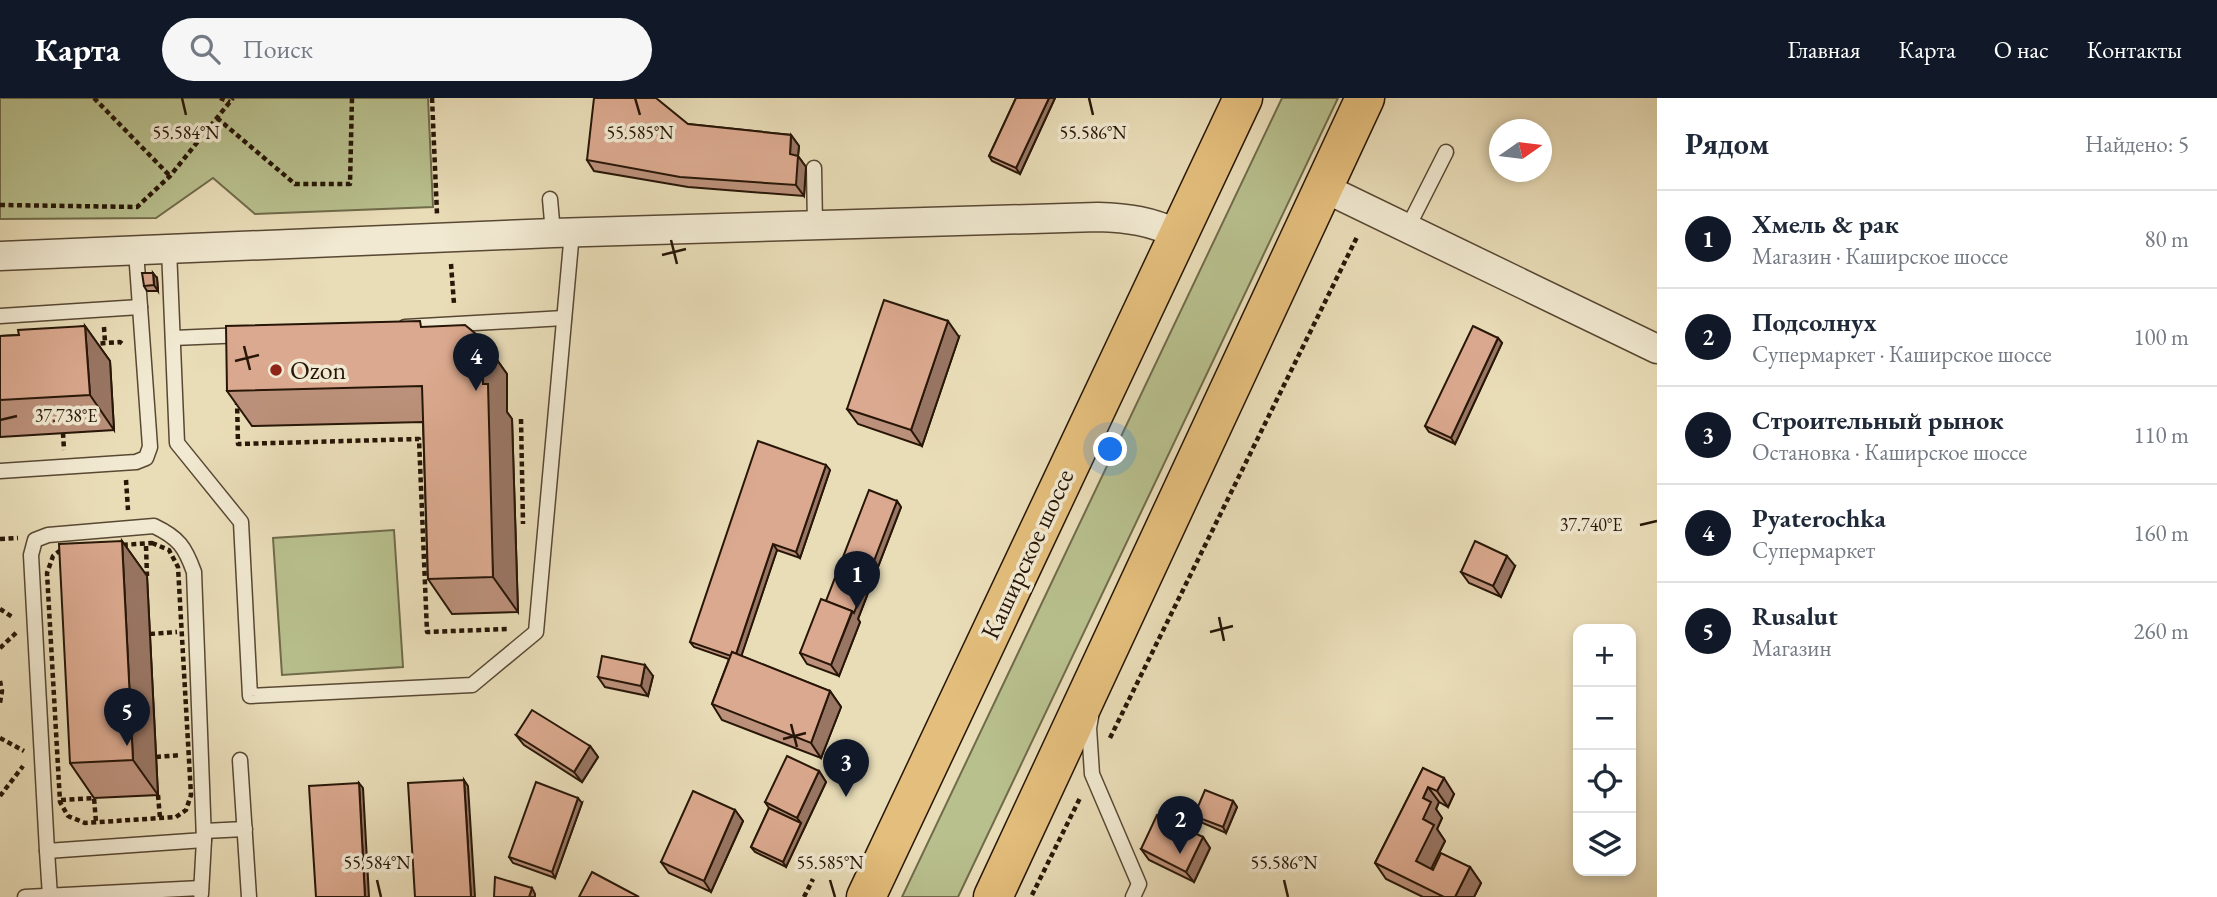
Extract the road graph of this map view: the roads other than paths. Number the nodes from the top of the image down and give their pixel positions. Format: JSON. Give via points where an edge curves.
{"nodes":[{"id":1,"x":1243,"y":98,"type":"edge"},
{"id":2,"x":1365,"y":98,"type":"edge"},
{"id":3,"x":1446,"y":152,"type":"dead end"},
{"id":4,"x":814,"y":168,"type":"dead end"},
{"id":5,"x":1322,"y":187,"type":"junction"},
{"id":6,"x":550,"y":199,"type":"dead end"},
{"id":7,"x":815,"y":225,"type":"junction"},
{"id":8,"x":1407,"y":229,"type":"junction"},
{"id":9,"x":562,"y":232,"type":"junction"},
{"id":10,"x":1178,"y":234,"type":"junction"},
{"id":11,"x":169,"y":250,"type":"junction"},
{"id":12,"x":136,"y":251,"type":"junction"},
{"id":13,"x":4,"y":254,"type":"edge"},
{"id":14,"x":140,"y":307,"type":"junction"},
{"id":15,"x":0,"y":316,"type":"edge"},
{"id":16,"x":564,"y":318,"type":"junction"},
{"id":17,"x":389,"y":328,"type":"edge"},
{"id":18,"x":254,"y":334,"type":"edge"},
{"id":19,"x":173,"y":338,"type":"junction"},
{"id":20,"x":1657,"y":349,"type":"edge"},
{"id":21,"x":0,"y":471,"type":"edge"},
{"id":22,"x":1098,"y":672,"type":"junction"},
{"id":23,"x":240,"y":760,"type":"dead end"},
{"id":24,"x":245,"y":829,"type":"junction"},
{"id":25,"x":204,"y":836,"type":"junction"},
{"id":26,"x":47,"y":851,"type":"junction"},
{"id":27,"x":201,"y":892,"type":"edge"},
{"id":28,"x":50,"y":896,"type":"edge"},
{"id":29,"x":24,"y":897,"type":"edge"},
{"id":30,"x":249,"y":897,"type":"edge"},
{"id":31,"x":866,"y":897,"type":"edge"},
{"id":32,"x":993,"y":897,"type":"edge"},
{"id":33,"x":1133,"y":897,"type":"edge"}],
"edges":[{"from":1,"to":10,"type":"highway","name":"Каширское шоссе"},
{"from":2,"to":5,"type":"highway"},
{"from":3,"to":8,"type":"lane"},
{"from":4,"to":7,"type":"lane"},
{"from":5,"to":8,"type":"street"},
{"from":5,"to":22,"type":"highway"},
{"from":6,"to":9,"type":"lane"},
{"from":7,"to":9,"type":"street"},
{"from":7,"to":10,"type":"street","via":[[1098,217],[1155,223]]},
{"from":8,"to":20,"type":"street"},
{"from":9,"to":11,"type":"street","via":[[444,247]]},
{"from":9,"to":16,"type":"lane"},
{"from":10,"to":31,"type":"highway","name":"Каширское шоссе"},
{"from":11,"to":12,"type":"street"},
{"from":11,"to":19,"type":"lane"},
{"from":12,"to":13,"type":"street"},
{"from":12,"to":14,"type":"lane"},
{"from":14,"to":15,"type":"lane"},
{"from":14,"to":21,"type":"lane","via":[[150,447],[146,458]]},
{"from":16,"to":17,"type":"lane"},
{"from":16,"to":19,"type":"lane","via":[[536,632],[472,685],[250,696],[242,523],[177,443]]},
{"from":18,"to":19,"type":"lane"},
{"from":22,"to":32,"type":"highway"},
{"from":22,"to":33,"type":"lane","via":[[1089,728],[1092,774],[1139,884]]},
{"from":23,"to":24,"type":"lane"},
{"from":24,"to":25,"type":"lane"},
{"from":24,"to":30,"type":"lane"},
{"from":25,"to":26,"type":"lane"},
{"from":25,"to":26,"type":"lane","via":[[194,572],[187,552],[172,535],[154,526],[48,535],[35,540],[32,555]]},
{"from":25,"to":27,"type":"lane"},
{"from":26,"to":28,"type":"lane"},
{"from":27,"to":28,"type":"lane"},
{"from":28,"to":29,"type":"lane"}]}
